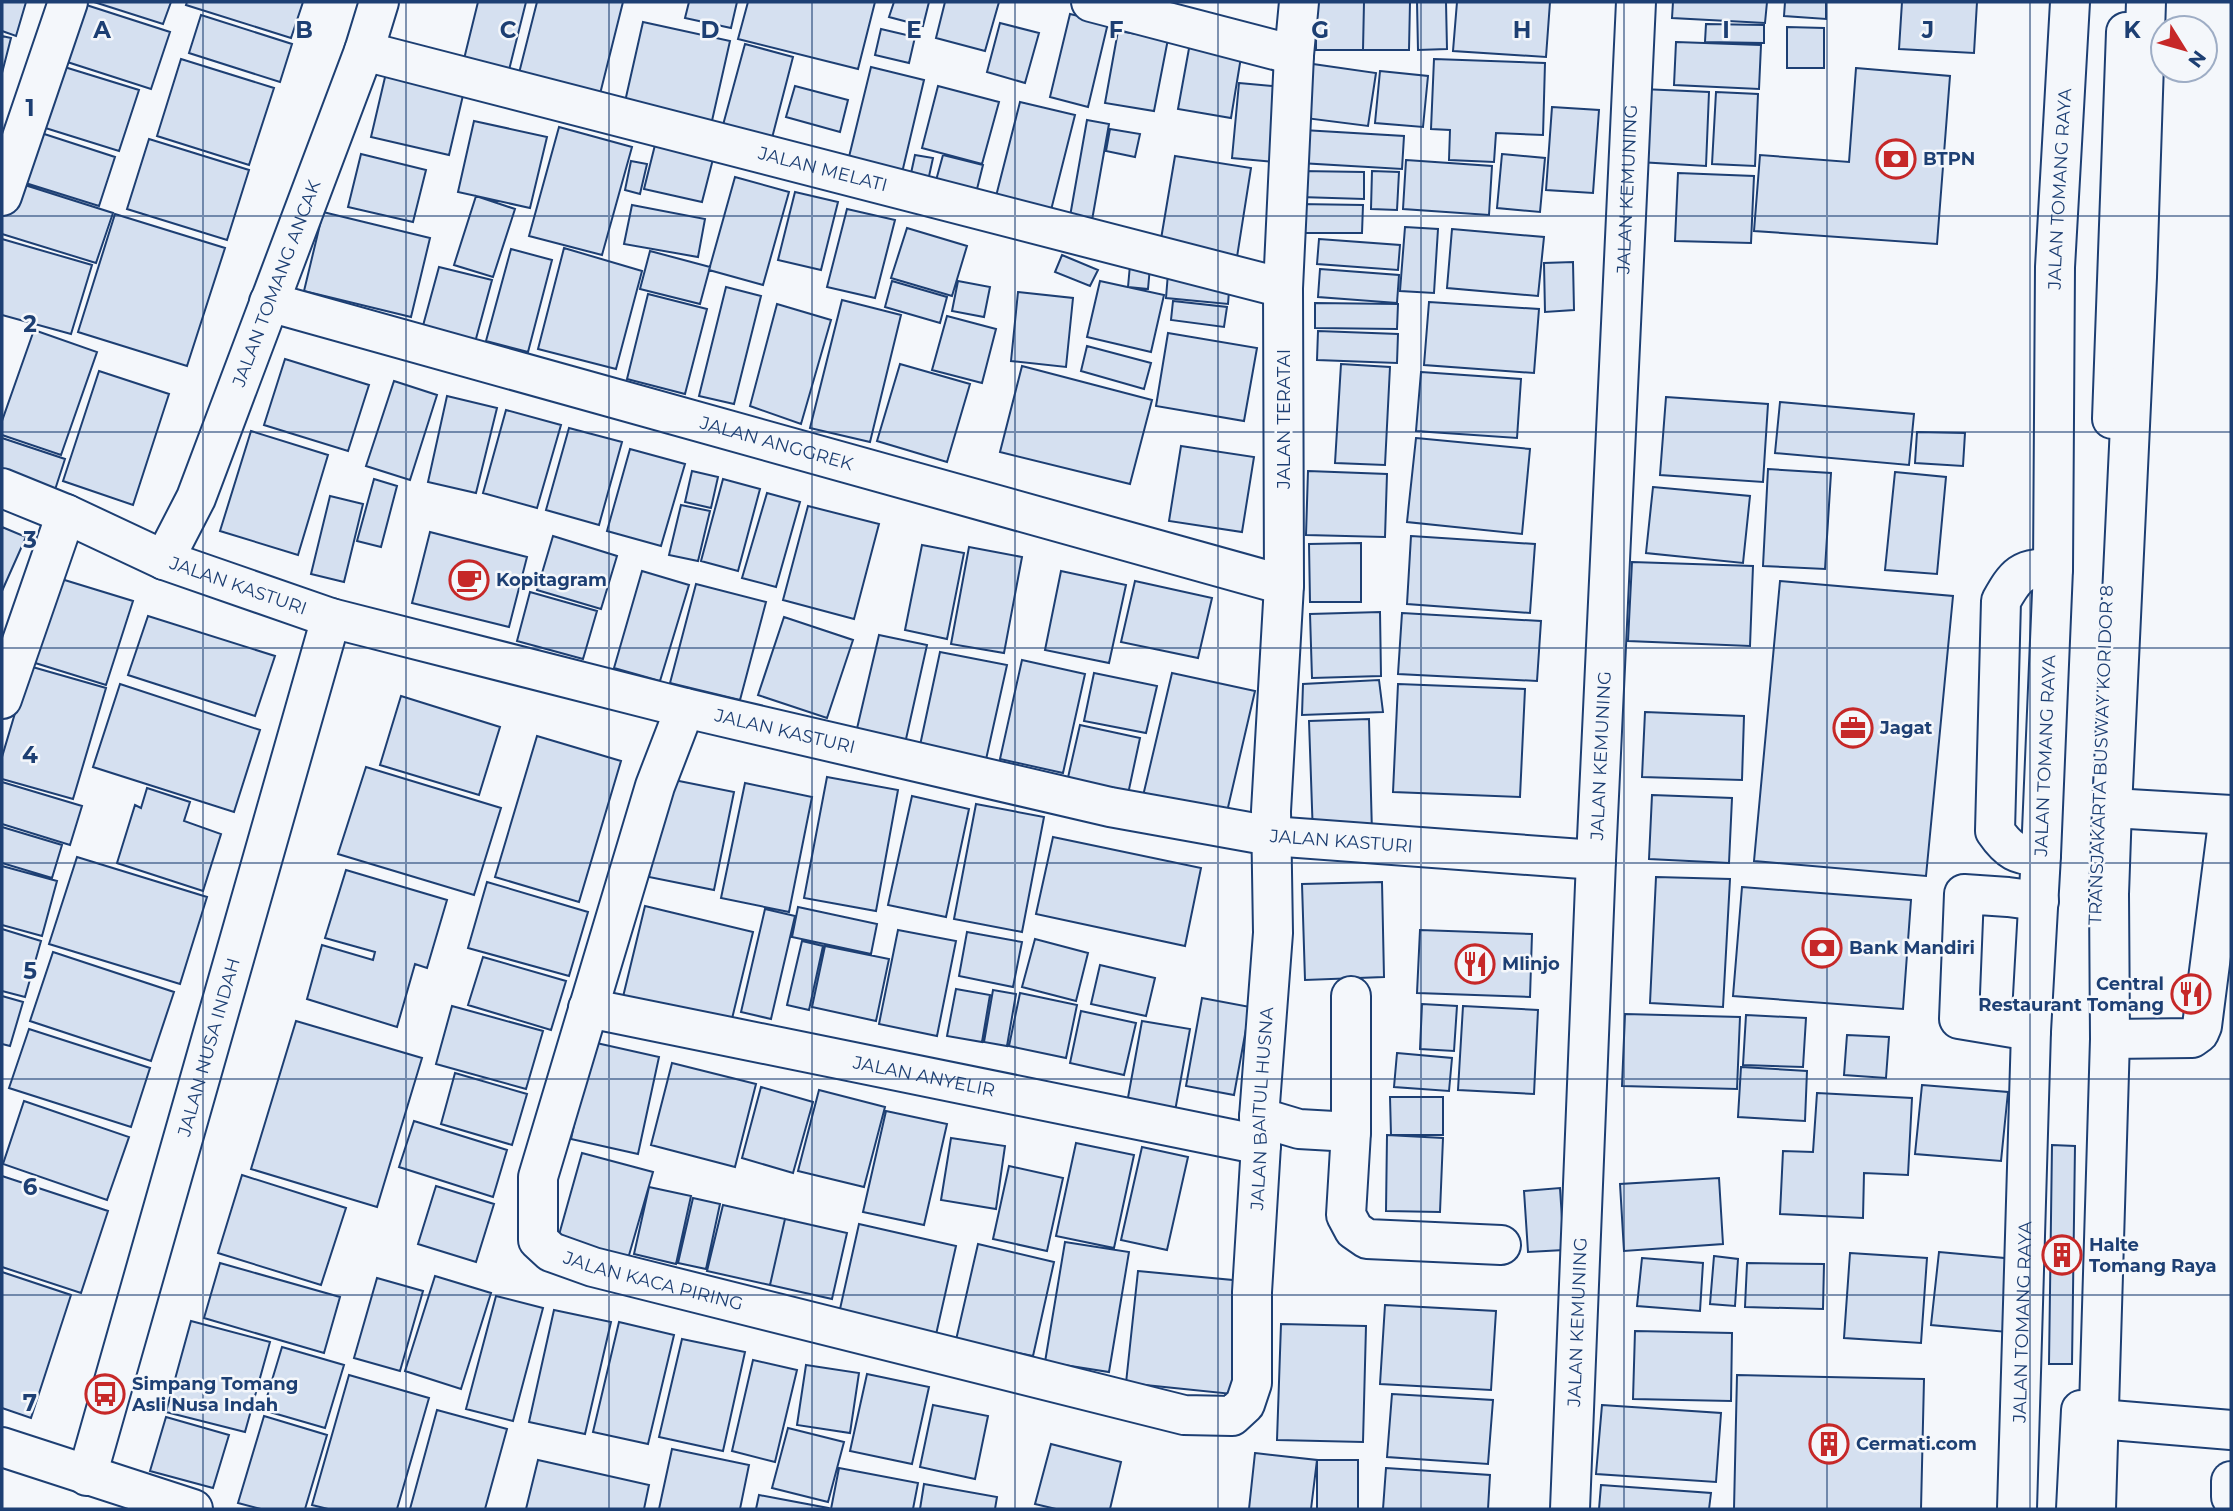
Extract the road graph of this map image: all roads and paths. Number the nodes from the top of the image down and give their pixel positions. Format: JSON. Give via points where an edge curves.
{"nodes":[{"id":1,"x":68,"y":2,"type":"edge"},
{"id":2,"x":379,"y":2,"type":"edge"},
{"id":3,"x":1091,"y":2,"type":"edge"},
{"id":4,"x":1299,"y":2,"type":"edge"},
{"id":5,"x":1636,"y":2,"type":"edge"},
{"id":6,"x":2070,"y":2,"type":"edge"},
{"id":7,"x":2086,"y":2,"type":"edge"},
{"id":8,"x":2128,"y":2,"type":"edge"},
{"id":9,"x":2146,"y":2,"type":"edge"},
{"id":10,"x":364,"y":51,"type":"junction"},
{"id":11,"x":1294,"y":55,"type":"junction"},
{"id":12,"x":2,"y":196,"type":"edge"},
{"id":13,"x":1283,"y":288,"type":"junction"},
{"id":14,"x":269,"y":302,"type":"junction"},
{"id":15,"x":2,"y":488,"type":"edge"},
{"id":16,"x":66,"y":514,"type":"junction"},
{"id":17,"x":164,"y":560,"type":"junction"},
{"id":18,"x":2053,"y":569,"type":"junction"},
{"id":19,"x":1284,"y":585,"type":"junction"},
{"id":20,"x":331,"y":618,"type":"junction"},
{"id":21,"x":2,"y":699,"type":"edge"},
{"id":22,"x":684,"y":708,"type":"junction"},
{"id":23,"x":2112,"y":808,"type":"junction"},
{"id":24,"x":2230,"y":815,"type":"edge"},
{"id":25,"x":1271,"y":836,"type":"junction"},
{"id":26,"x":2041,"y":855,"type":"junction"},
{"id":27,"x":1596,"y":860,"type":"junction"},
{"id":28,"x":2039,"y":901,"type":"junction"},
{"id":29,"x":1351,"y":996,"type":"dead end"},
{"id":30,"x":588,"y":1008,"type":"junction"},
{"id":31,"x":2031,"y":1031,"type":"junction"},
{"id":32,"x":2110,"y":1039,"type":"junction"},
{"id":33,"x":1260,"y":1131,"type":"junction"},
{"id":34,"x":1350,"y":1132,"type":"junction"},
{"id":35,"x":1501,"y":1245,"type":"dead end"},
{"id":36,"x":1252,"y":1383,"type":"joint"},
{"id":37,"x":2099,"y":1419,"type":"junction"},
{"id":38,"x":2231,"y":1430,"type":"edge"},
{"id":39,"x":2,"y":1447,"type":"edge"},
{"id":40,"x":87,"y":1476,"type":"junction"},
{"id":41,"x":2231,"y":1482,"type":"edge"},
{"id":42,"x":2231,"y":1497,"type":"edge"},
{"id":43,"x":193,"y":1509,"type":"edge"},
{"id":44,"x":1570,"y":1509,"type":"edge"},
{"id":45,"x":2017,"y":1509,"type":"edge"},
{"id":46,"x":2033,"y":1509,"type":"edge"},
{"id":47,"x":2076,"y":1509,"type":"edge"},
{"id":48,"x":2096,"y":1509,"type":"edge"}],
"edges":[{"from":1,"to":12,"type":"street"},
{"from":2,"to":10,"type":"street","name":"JALAN TOMANG ANCAK"},
{"from":3,"to":11,"type":"street"},
{"from":4,"to":11,"type":"street","name":"JALAN TERATAI"},
{"from":5,"to":27,"type":"street","name":"JALAN KEMUNING"},
{"from":6,"to":18,"type":"street","name":"JALAN TOMANG RAYA","via":[[2055,267]]},
{"from":7,"to":46,"type":"street","via":[[2073,271]]},
{"from":8,"to":47,"type":"street","name":"TRANSJAKARTA BUSWAY KORIDOR 8"},
{"from":9,"to":23,"type":"street"},
{"from":10,"to":13,"type":"street","name":"JALAN MELATI"},
{"from":10,"to":14,"type":"street","name":"JALAN TOMANG ANCAK"},
{"from":11,"to":13,"type":"street","name":"JALAN TERATAI"},
{"from":13,"to":19,"type":"street","name":"JALAN TERATAI"},
{"from":14,"to":17,"type":"street","name":"JALAN TOMANG ANCAK","via":[[196,498]]},
{"from":14,"to":19,"type":"street","name":"JALAN ANGGREK"},
{"from":15,"to":16,"type":"street","name":"JALAN KASTURI"},
{"from":16,"to":17,"type":"street","name":"JALAN KASTURI"},
{"from":16,"to":21,"type":"street"},
{"from":17,"to":20,"type":"street","name":"JALAN KASTURI"},
{"from":18,"to":26,"type":"street","name":"JALAN TOMANG RAYA"},
{"from":18,"to":26,"type":"street","via":[[2038,568],[2015,577],[2001,601],[1995,831],[2005,846],[2027,856]]},
{"from":19,"to":25,"type":"street","name":"JALAN TERATAI"},
{"from":20,"to":22,"type":"street","name":"JALAN KASTURI"},
{"from":20,"to":40,"type":"street","name":"JALAN NUSA INDAH"},
{"from":22,"to":25,"type":"street","name":"JALAN KASTURI","via":[[1110,807]]},
{"from":22,"to":30,"type":"street","name":"JALAN KACA PIRING","via":[[655,786]]},
{"from":23,"to":24,"type":"street"},
{"from":23,"to":32,"type":"street"},
{"from":24,"to":32,"type":"street","via":[[2199,1033],[2192,1038]]},
{"from":25,"to":27,"type":"street","name":"JALAN KASTURI"},
{"from":25,"to":33,"type":"street","name":"JALAN BAITUL HUSNA","via":[[1273,933]]},
{"from":26,"to":28,"type":"street","name":"JALAN TOMANG RAYA"},
{"from":27,"to":44,"type":"street","name":"JALAN KEMUNING"},
{"from":28,"to":31,"type":"street","name":"JALAN TOMANG RAYA"},
{"from":28,"to":31,"type":"street","via":[[1964,894],[1959,1019]]},
{"from":29,"to":34,"type":"street"},
{"from":30,"to":33,"type":"street","name":"JALAN ANYELIR"},
{"from":30,"to":36,"type":"street","name":"JALAN KACA PIRING","via":[[538,1177],[538,1240],[551,1252],[1184,1415],[1232,1416],[1245,1404]]},
{"from":31,"to":45,"type":"street","name":"JALAN TOMANG RAYA"},
{"from":32,"to":37,"type":"street"},
{"from":33,"to":34,"type":"street","name":"JALAN ANYELIR"},
{"from":33,"to":36,"type":"street","name":"JALAN BAITUL HUSNA"},
{"from":34,"to":35,"type":"street","via":[[1346,1215],[1353,1230],[1367,1239]]},
{"from":37,"to":38,"type":"street"},
{"from":37,"to":48,"type":"street"},
{"from":39,"to":40,"type":"street"},
{"from":40,"to":43,"type":"street"},
{"from":41,"to":42,"type":"street"}]}
